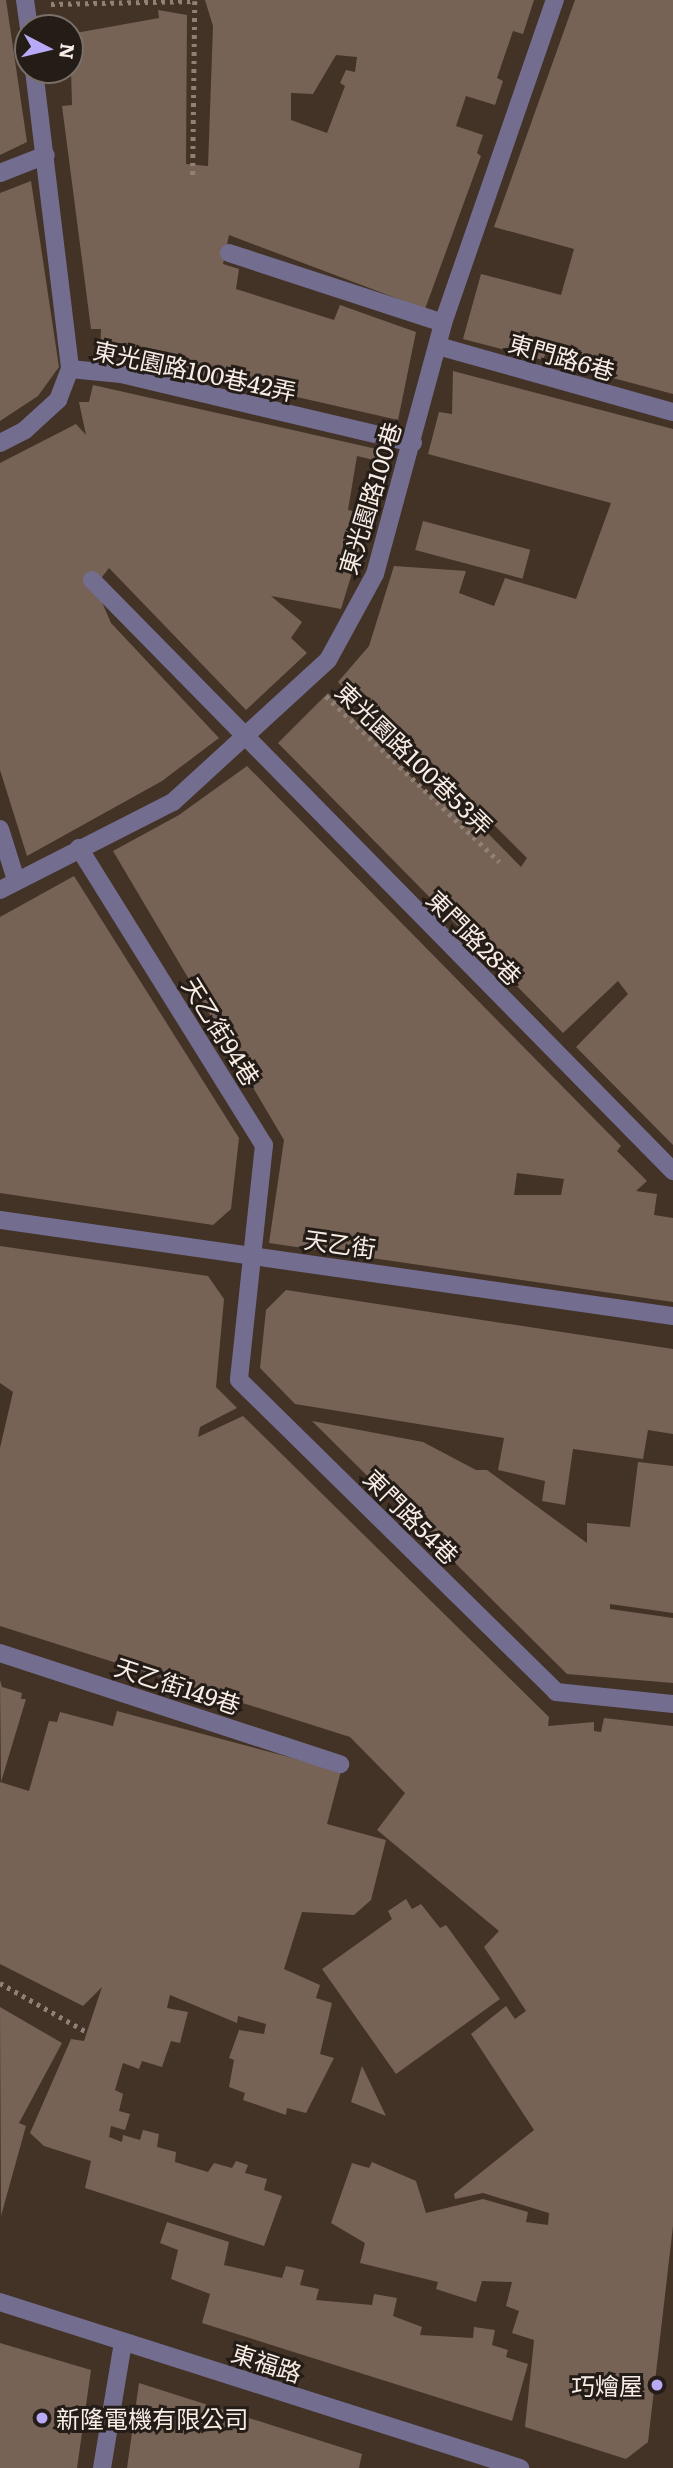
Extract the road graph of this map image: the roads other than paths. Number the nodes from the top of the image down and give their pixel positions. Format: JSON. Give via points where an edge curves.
{"nodes":[{"id":1,"x":555,"y":0,"type":"edge"},
{"id":2,"x":36,"y":84,"type":"edge"},
{"id":3,"x":46,"y":155,"type":"junction"},
{"id":4,"x":0,"y":173,"type":"edge"},
{"id":5,"x":229,"y":253,"type":"dead end"},
{"id":6,"x":443,"y":323,"type":"junction"},
{"id":7,"x":438,"y":346,"type":"junction"},
{"id":8,"x":70,"y":369,"type":"junction"},
{"id":9,"x":673,"y":412,"type":"edge"},
{"id":10,"x":0,"y":443,"type":"edge"},
{"id":11,"x":413,"y":443,"type":"junction"},
{"id":12,"x":92,"y":580,"type":"dead end"},
{"id":13,"x":243,"y":736,"type":"junction"},
{"id":14,"x":0,"y":828,"type":"edge"},
{"id":15,"x":79,"y":848,"type":"junction"},
{"id":16,"x":16,"y":880,"type":"junction"},
{"id":17,"x":0,"y":890,"type":"edge"},
{"id":18,"x":673,"y":1171,"type":"edge"},
{"id":19,"x":0,"y":1220,"type":"edge"},
{"id":20,"x":249,"y":1255,"type":"junction"},
{"id":21,"x":673,"y":1315,"type":"edge"},
{"id":22,"x":0,"y":1653,"type":"edge"},
{"id":23,"x":673,"y":1704,"type":"edge"},
{"id":24,"x":340,"y":1764,"type":"dead end"},
{"id":25,"x":0,"y":2302,"type":"edge"},
{"id":26,"x":123,"y":2342,"type":"junction"},
{"id":27,"x":102,"y":2468,"type":"edge"},
{"id":28,"x":520,"y":2468,"type":"edge"}],
"edges":[{"from":1,"to":6,"type":"street","name":"東光園路100巷"},
{"from":2,"to":3,"type":"street"},
{"from":3,"to":4,"type":"street"},
{"from":3,"to":8,"type":"street"},
{"from":5,"to":6,"type":"street"},
{"from":6,"to":7,"type":"street","name":"東光園路100巷"},
{"from":7,"to":9,"type":"street","name":"東門路6巷"},
{"from":7,"to":11,"type":"street","name":"東光園路100巷"},
{"from":8,"to":10,"type":"street","name":"東光園路100巷42弄","via":[[58,400],[25,430]]},
{"from":8,"to":11,"type":"street","name":"東光園路100巷42弄","via":[[121,374]]},
{"from":11,"to":13,"type":"street","name":"東光園路100巷","via":[[375,574],[327,660]]},
{"from":12,"to":13,"type":"street","name":"東門路28巷"},
{"from":13,"to":15,"type":"street","name":"東光園路100巷","via":[[173,802]]},
{"from":13,"to":18,"type":"street","name":"東門路28巷"},
{"from":14,"to":16,"type":"street"},
{"from":15,"to":16,"type":"street","name":"東光園路100巷"},
{"from":15,"to":20,"type":"street","name":"天乙街94巷","via":[[264,1145]]},
{"from":16,"to":17,"type":"street","name":"東光園路100巷"},
{"from":19,"to":20,"type":"street","name":"天乙街"},
{"from":20,"to":21,"type":"street","name":"天乙街"},
{"from":20,"to":23,"type":"street","name":"東門路54巷","via":[[239,1380],[556,1692]]},
{"from":22,"to":24,"type":"street","name":"天乙街149巷"},
{"from":25,"to":26,"type":"street","name":"東福路"},
{"from":26,"to":27,"type":"street"},
{"from":26,"to":28,"type":"street","name":"東福路"}]}
